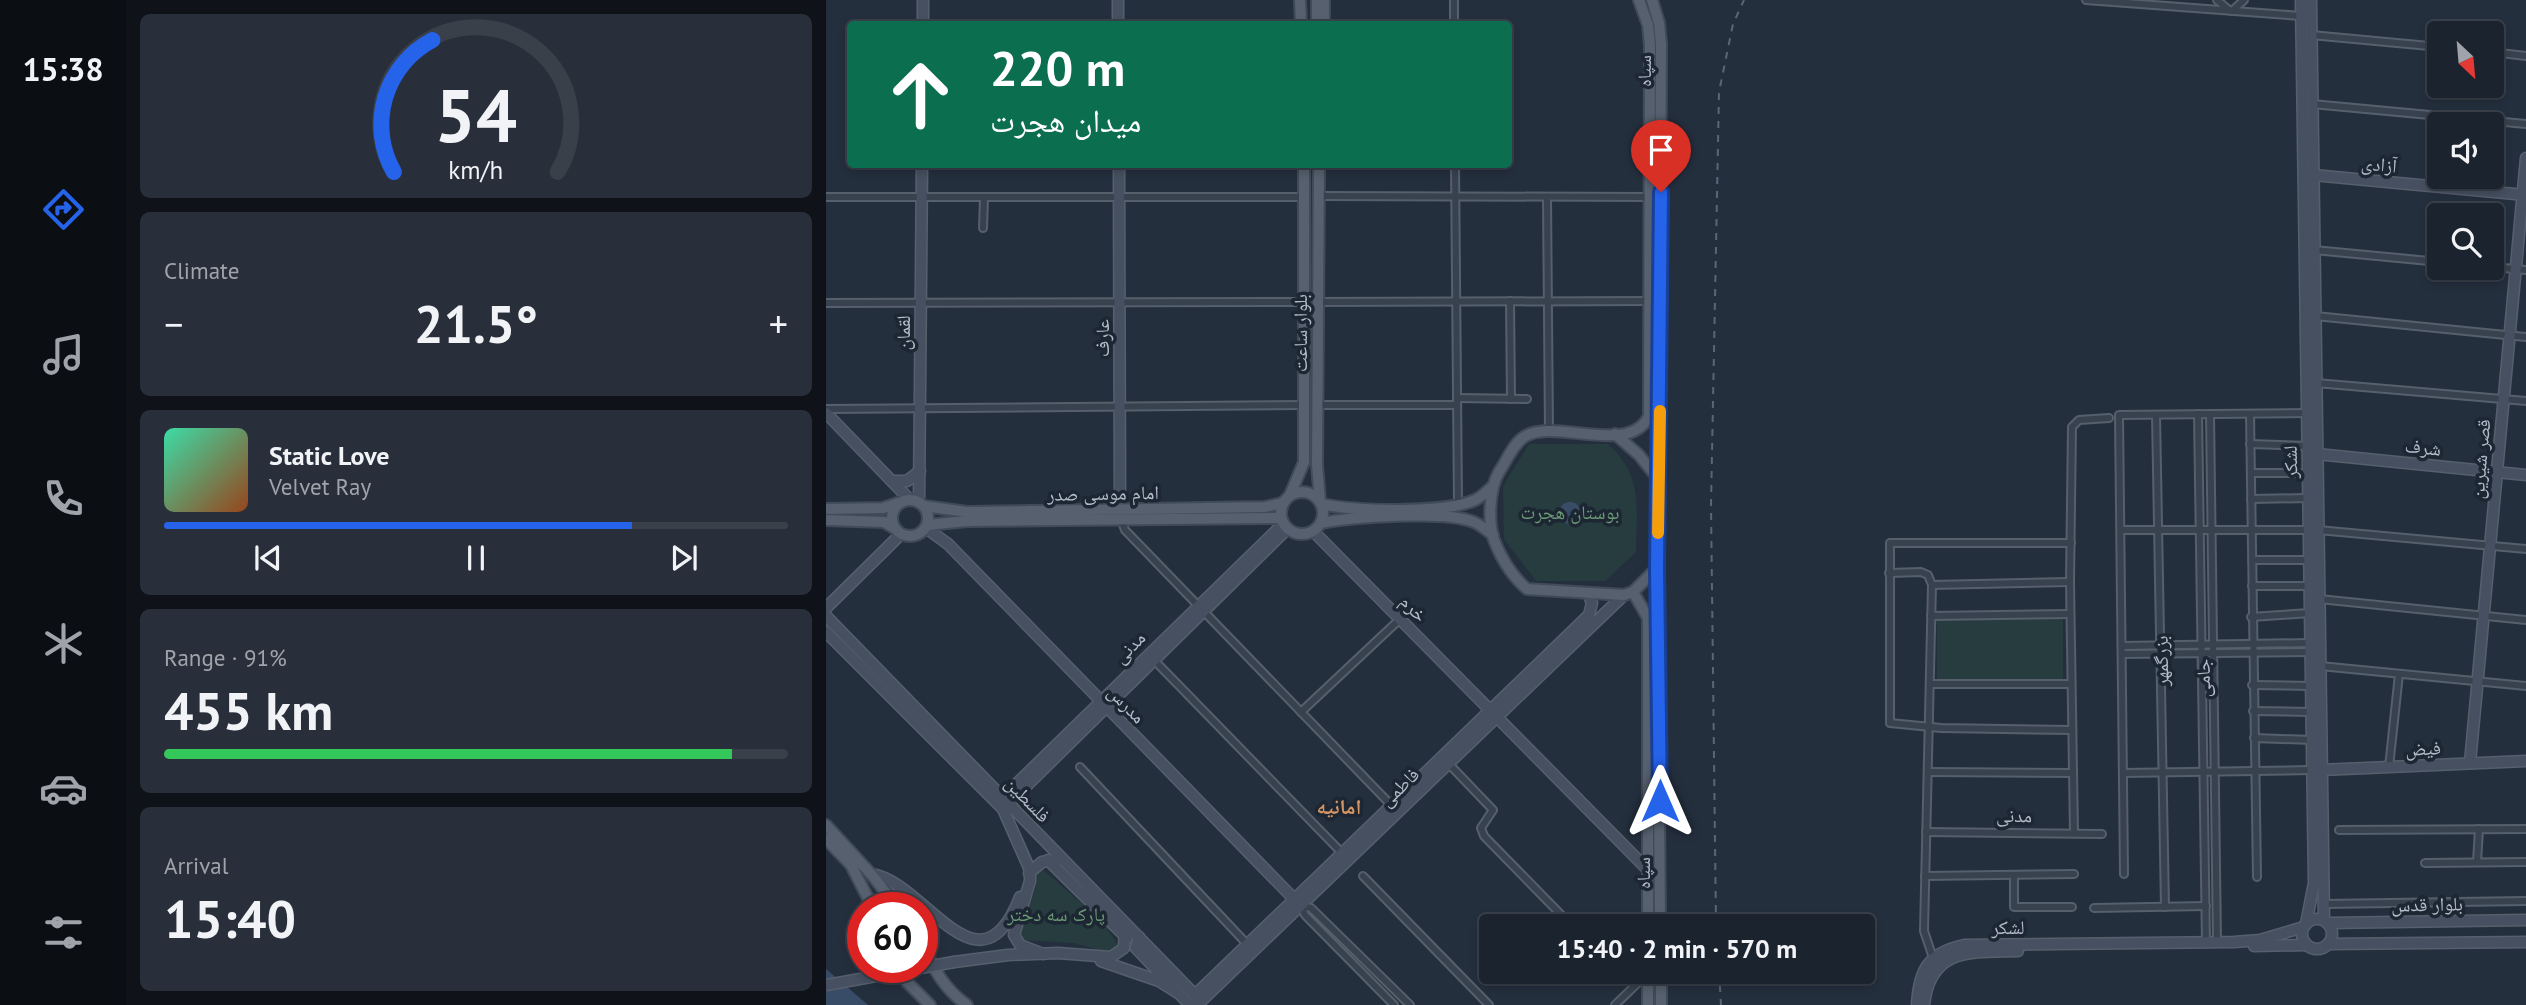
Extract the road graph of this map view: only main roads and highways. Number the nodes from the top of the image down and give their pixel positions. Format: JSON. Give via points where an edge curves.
{"nodes":[{"id":1,"x":1300,"y":0,"type":"edge"},
{"id":2,"x":1306,"y":0,"type":"edge"},
{"id":3,"x":1317,"y":0,"type":"edge"},
{"id":4,"x":1324,"y":0,"type":"edge"},
{"id":5,"x":1639,"y":0,"type":"edge"},
{"id":6,"x":1652,"y":0,"type":"edge"},
{"id":7,"x":1303,"y":21,"type":"edge"},
{"id":8,"x":1303,"y":21,"type":"edge"},
{"id":9,"x":1317,"y":21,"type":"edge"},
{"id":10,"x":1324,"y":21,"type":"edge"},
{"id":11,"x":1304,"y":168,"type":"edge"},
{"id":12,"x":1319,"y":168,"type":"edge"},
{"id":13,"x":1656,"y":300,"type":"junction"},
{"id":14,"x":1615,"y":434,"type":"junction"},
{"id":15,"x":1658,"y":480,"type":"junction"},
{"id":16,"x":1493,"y":486,"type":"junction"},
{"id":17,"x":1286,"y":499,"type":"junction"},
{"id":18,"x":914,"y":503,"type":"junction"},
{"id":19,"x":1320,"y":503,"type":"junction"},
{"id":20,"x":826,"y":509,"type":"edge"},
{"id":21,"x":1120,"y":516,"type":"junction"},
{"id":22,"x":826,"y":520,"type":"edge"},
{"id":23,"x":1283,"y":524,"type":"junction"},
{"id":24,"x":927,"y":526,"type":"junction"},
{"id":25,"x":1317,"y":527,"type":"junction"},
{"id":26,"x":897,"y":531,"type":"junction"},
{"id":27,"x":1493,"y":535,"type":"junction"},
{"id":28,"x":1657,"y":568,"type":"junction"},
{"id":29,"x":1629,"y":593,"type":"junction"},
{"id":30,"x":826,"y":825,"type":"edge"},
{"id":31,"x":826,"y":839,"type":"edge"},
{"id":32,"x":865,"y":892,"type":"edge"},
{"id":33,"x":886,"y":892,"type":"edge"},
{"id":34,"x":1648,"y":914,"type":"edge"},
{"id":35,"x":1660,"y":914,"type":"edge"},
{"id":36,"x":938,"y":976,"type":"edge"},
{"id":37,"x":908,"y":983,"type":"edge"},
{"id":38,"x":1648,"y":984,"type":"edge"},
{"id":39,"x":1661,"y":984,"type":"edge"},
{"id":40,"x":930,"y":1005,"type":"edge"},
{"id":41,"x":967,"y":1005,"type":"edge"},
{"id":42,"x":1648,"y":1005,"type":"edge"},
{"id":43,"x":1661,"y":1005,"type":"edge"}],
"edges":[{"from":1,"to":7,"type":"main road"},
{"from":2,"to":8,"type":"main road"},
{"from":3,"to":9,"type":"main road"},
{"from":4,"to":10,"type":"main road"},
{"from":5,"to":13,"type":"main road","name":"سپاه","via":[[1650,45],[1650,197]]},
{"from":6,"to":13,"type":"main road","name":"سپاه","via":[[1661,44]]},
{"from":11,"to":17,"type":"main road","name":"بلوار ساعت","via":[[1304,462]]},
{"from":12,"to":19,"type":"main road","name":"بلوار ساعت"},
{"from":13,"to":14,"type":"main road","name":"سپاه","via":[[1649,416],[1637,430]]},
{"from":13,"to":15,"type":"main road","name":"سپاه"},
{"from":14,"to":15,"type":"main road"},
{"from":14,"to":16,"type":"main road","via":[[1533,433],[1519,441]]},
{"from":15,"to":28,"type":"main road"},
{"from":16,"to":19,"type":"main road","via":[[1476,500],[1458,505],[1345,509]]},
{"from":16,"to":27,"type":"main road"},
{"from":17,"to":19,"type":"main road","via":[[1303,491]]},
{"from":17,"to":21,"type":"main road","name":"امام موسی صدر","via":[[1265,507]]},
{"from":17,"to":23,"type":"main road"},
{"from":18,"to":20,"type":"main road","name":"امام موسی صدر"},
{"from":18,"to":21,"type":"main road","name":"امام موسی صدر","via":[[967,512]]},
{"from":18,"to":24,"type":"main road","via":[[928,517]]},
{"from":18,"to":26,"type":"main road","via":[[892,517]]},
{"from":19,"to":25,"type":"main road"},
{"from":21,"to":23,"type":"main road","name":"امام موسی صدر"},
{"from":21,"to":24,"type":"main road","name":"امام موسی صدر"},
{"from":22,"to":26,"type":"main road","via":[[876,521]]},
{"from":23,"to":25,"type":"main road","via":[[1300,535]]},
{"from":24,"to":26,"type":"main road","via":[[912,537]]},
{"from":25,"to":27,"type":"main road","via":[[1344,518],[1447,517],[1474,522]]},
{"from":27,"to":29,"type":"main road","via":[[1509,567],[1527,589]]},
{"from":28,"to":29,"type":"main road"},
{"from":28,"to":35,"type":"main road","name":"سپاه"},
{"from":29,"to":34,"type":"main road","name":"سپاه","via":[[1648,618]]},
{"from":30,"to":33,"type":"main road"},
{"from":31,"to":32,"type":"main road","via":[[851,865]]},
{"from":36,"to":41,"type":"main road","via":[[951,994]]},
{"from":37,"to":40,"type":"main road"},
{"from":38,"to":42,"type":"main road"},
{"from":39,"to":43,"type":"main road"}]}
